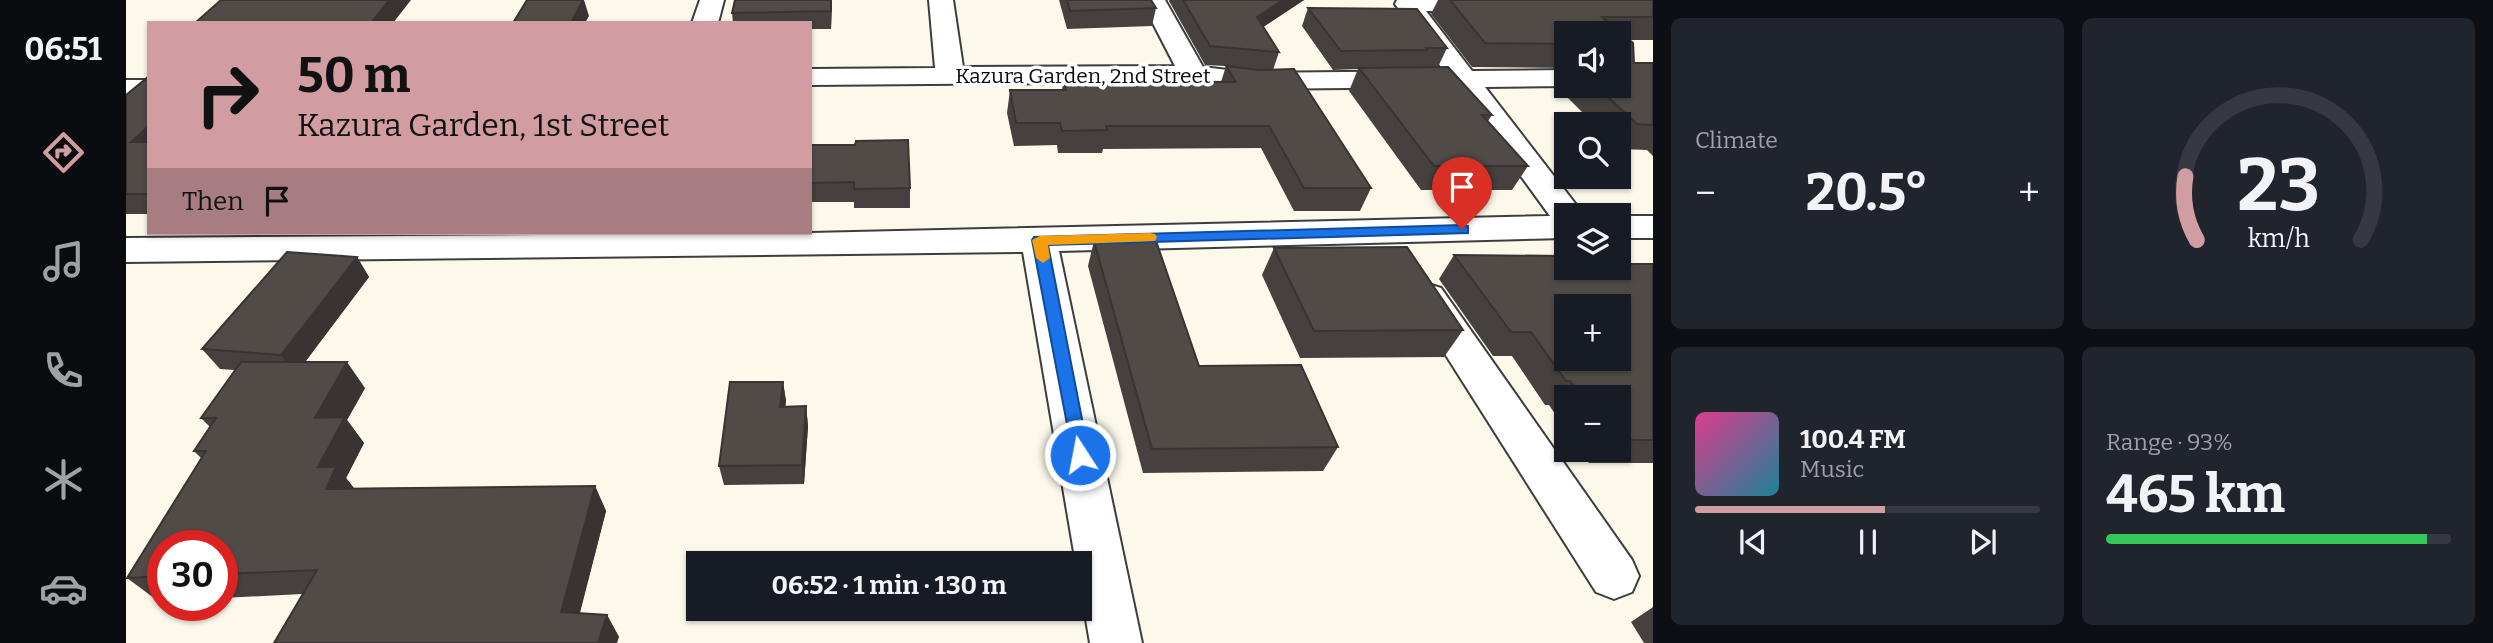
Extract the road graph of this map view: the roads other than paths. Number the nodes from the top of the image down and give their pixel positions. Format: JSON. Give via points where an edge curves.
{"nodes":[{"id":1,"x":712,"y":0,"type":"edge"},
{"id":2,"x":941,"y":0,"type":"edge"},
{"id":3,"x":1153,"y":0,"type":"edge"},
{"id":4,"x":1516,"y":4,"type":"edge"},
{"id":5,"x":706,"y":21,"type":"edge"},
{"id":6,"x":1193,"y":74,"type":"junction"},
{"id":7,"x":950,"y":75,"type":"junction"},
{"id":8,"x":812,"y":77,"type":"edge"},
{"id":9,"x":1554,"y":78,"type":"edge"},
{"id":10,"x":1464,"y":79,"type":"junction"},
{"id":11,"x":126,"y":88,"type":"edge"},
{"id":12,"x":147,"y":88,"type":"edge"},
{"id":13,"x":1558,"y":203,"type":"edge"},
{"id":14,"x":1631,"y":227,"type":"edge"},
{"id":15,"x":1653,"y":227,"type":"edge"},
{"id":16,"x":1554,"y":228,"type":"edge"},
{"id":17,"x":1385,"y":231,"type":"junction"},
{"id":18,"x":1040,"y":240,"type":"junction"},
{"id":19,"x":126,"y":250,"type":"edge"},
{"id":20,"x":1614,"y":576,"type":"dead end"},
{"id":21,"x":1116,"y":643,"type":"edge"}],
"edges":[{"from":1,"to":5,"type":"street"},
{"from":2,"to":7,"type":"street"},
{"from":3,"to":6,"type":"street"},
{"from":4,"to":10,"type":"street","via":[[1407,4]]},
{"from":6,"to":7,"type":"street","name":"Kazura Garden, 2nd Street"},
{"from":6,"to":10,"type":"street","name":"Kazura Garden, 2nd Street","via":[[1252,81]]},
{"from":7,"to":8,"type":"street","name":"Kazura Garden, 2nd Street"},
{"from":9,"to":10,"type":"street","name":"Kazura Garden, 2nd Street"},
{"from":10,"to":13,"type":"street"},
{"from":11,"to":12,"type":"street"},
{"from":14,"to":15,"type":"street"},
{"from":16,"to":17,"type":"street"},
{"from":17,"to":18,"type":"street"},
{"from":17,"to":20,"type":"street"},
{"from":18,"to":19,"type":"street"},
{"from":18,"to":21,"type":"street"}]}
